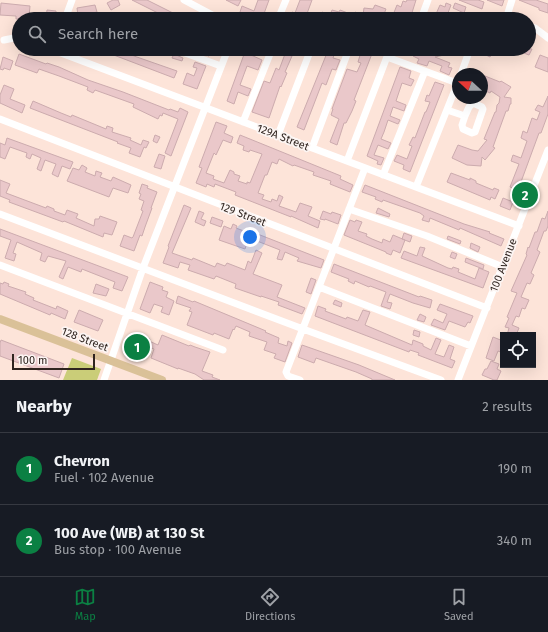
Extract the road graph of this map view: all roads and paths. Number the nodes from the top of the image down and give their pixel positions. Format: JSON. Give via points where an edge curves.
{"nodes":[{"id":1,"x":72,"y":0,"type":"edge"},
{"id":2,"x":184,"y":0,"type":"edge"},
{"id":3,"x":286,"y":0,"type":"edge"},
{"id":4,"x":428,"y":0,"type":"edge"},
{"id":5,"x":512,"y":0,"type":"edge"},
{"id":6,"x":68,"y":12,"type":"edge"},
{"id":7,"x":207,"y":12,"type":"edge"},
{"id":8,"x":281,"y":12,"type":"edge"},
{"id":9,"x":424,"y":12,"type":"edge"},
{"id":10,"x":508,"y":12,"type":"edge"},
{"id":11,"x":536,"y":29,"type":"edge"},
{"id":12,"x":12,"y":38,"type":"edge"},
{"id":13,"x":548,"y":38,"type":"edge"},
{"id":14,"x":4,"y":40,"type":"dead end"},
{"id":15,"x":70,"y":56,"type":"edge"},
{"id":16,"x":193,"y":56,"type":"edge"},
{"id":17,"x":225,"y":56,"type":"edge"},
{"id":18,"x":269,"y":56,"type":"edge"},
{"id":19,"x":308,"y":56,"type":"edge"},
{"id":20,"x":346,"y":56,"type":"edge"},
{"id":21,"x":467,"y":56,"type":"edge"},
{"id":22,"x":387,"y":57,"type":"joint"},
{"id":23,"x":221,"y":66,"type":"junction"},
{"id":24,"x":463,"y":68,"type":"edge"},
{"id":25,"x":425,"y":71,"type":"junction"},
{"id":26,"x":452,"y":80,"type":"edge"},
{"id":27,"x":452,"y":97,"type":"edge"},
{"id":28,"x":205,"y":107,"type":"junction"},
{"id":29,"x":447,"y":110,"type":"junction"},
{"id":30,"x":465,"y":116,"type":"dead end"},
{"id":31,"x":0,"y":119,"type":"edge"},
{"id":32,"x":243,"y":122,"type":"junction"},
{"id":33,"x":278,"y":135,"type":"junction"},
{"id":34,"x":312,"y":148,"type":"junction"},
{"id":35,"x":548,"y":150,"type":"edge"},
{"id":36,"x":347,"y":161,"type":"junction"},
{"id":37,"x":545,"y":166,"type":"edge"},
{"id":38,"x":365,"y":168,"type":"junction"},
{"id":39,"x":384,"y":175,"type":"junction"},
{"id":40,"x":174,"y":187,"type":"junction"},
{"id":41,"x":416,"y":187,"type":"junction"},
{"id":42,"x":349,"y":209,"type":"junction"},
{"id":43,"x":0,"y":214,"type":"edge"},
{"id":44,"x":519,"y":226,"type":"junction"},
{"id":45,"x":334,"y":249,"type":"junction"},
{"id":46,"x":0,"y":265,"type":"edge"},
{"id":47,"x":503,"y":267,"type":"junction"},
{"id":48,"x":143,"y":268,"type":"junction"},
{"id":49,"x":319,"y":287,"type":"junction"},
{"id":50,"x":486,"y":308,"type":"junction"},
{"id":51,"x":127,"y":313,"type":"junction"},
{"id":52,"x":0,"y":319,"type":"edge"},
{"id":53,"x":303,"y":329,"type":"junction"},
{"id":54,"x":472,"y":346,"type":"junction"},
{"id":55,"x":223,"y":350,"type":"dead end"},
{"id":56,"x":111,"y":360,"type":"junction"},
{"id":57,"x":104,"y":380,"type":"edge"},
{"id":58,"x":162,"y":380,"type":"edge"},
{"id":59,"x":300,"y":380,"type":"edge"},
{"id":60,"x":440,"y":380,"type":"edge"},
{"id":61,"x":458,"y":380,"type":"edge"}],
"edges":[{"from":1,"to":6,"type":"street"},
{"from":2,"to":7,"type":"street"},
{"from":3,"to":8,"type":"street"},
{"from":4,"to":9,"type":"street"},
{"from":5,"to":10,"type":"street"},
{"from":11,"to":13,"type":"street"},
{"from":12,"to":14,"type":"street"},
{"from":15,"to":28,"type":"street","name":"129A Street"},
{"from":16,"to":23,"type":"street"},
{"from":17,"to":23,"type":"street"},
{"from":18,"to":32,"type":"street"},
{"from":19,"to":33,"type":"street"},
{"from":20,"to":34,"type":"street"},
{"from":21,"to":24,"type":"street"},
{"from":22,"to":25,"type":"street"},
{"from":22,"to":36,"type":"street"},
{"from":23,"to":28,"type":"street"},
{"from":25,"to":26,"type":"street"},
{"from":25,"to":39,"type":"street"},
{"from":27,"to":29,"type":"street"},
{"from":28,"to":32,"type":"street","name":"129A Street"},
{"from":28,"to":40,"type":"street"},
{"from":29,"to":30,"type":"street"},
{"from":29,"to":41,"type":"street"},
{"from":31,"to":40,"type":"street","name":"129 Street"},
{"from":32,"to":33,"type":"street","name":"129A Street"},
{"from":33,"to":34,"type":"street","name":"129A Street"},
{"from":34,"to":36,"type":"street","name":"129A Street"},
{"from":35,"to":37,"type":"street","name":"100 Avenue"},
{"from":36,"to":38,"type":"street","name":"129A Street"},
{"from":37,"to":44,"type":"street","name":"100 Avenue"},
{"from":38,"to":39,"type":"street","name":"129A Street"},
{"from":38,"to":42,"type":"street"},
{"from":39,"to":41,"type":"street","name":"129A Street"},
{"from":40,"to":45,"type":"street","name":"129 Street"},
{"from":40,"to":48,"type":"street"},
{"from":41,"to":44,"type":"street","name":"129A Street"},
{"from":42,"to":45,"type":"street"},
{"from":42,"to":47,"type":"street","via":[[427,236]]},
{"from":43,"to":48,"type":"street"},
{"from":44,"to":47,"type":"street","name":"100 Avenue"},
{"from":45,"to":49,"type":"street"},
{"from":45,"to":50,"type":"street","name":"129 Street"},
{"from":46,"to":51,"type":"street"},
{"from":47,"to":50,"type":"street","name":"100 Avenue"},
{"from":48,"to":51,"type":"street"},
{"from":48,"to":53,"type":"street"},
{"from":49,"to":53,"type":"street"},
{"from":49,"to":54,"type":"street"},
{"from":50,"to":54,"type":"street","name":"100 Avenue"},
{"from":51,"to":55,"type":"street"},
{"from":51,"to":56,"type":"street"},
{"from":52,"to":56,"type":"main road","name":"128 Street"},
{"from":53,"to":59,"type":"street","via":[[286,372],[288,376]]},
{"from":53,"to":60,"type":"street"},
{"from":54,"to":61,"type":"street","name":"100 Avenue"},
{"from":56,"to":57,"type":"street"},
{"from":56,"to":58,"type":"main road","name":"128 Street"}]}
